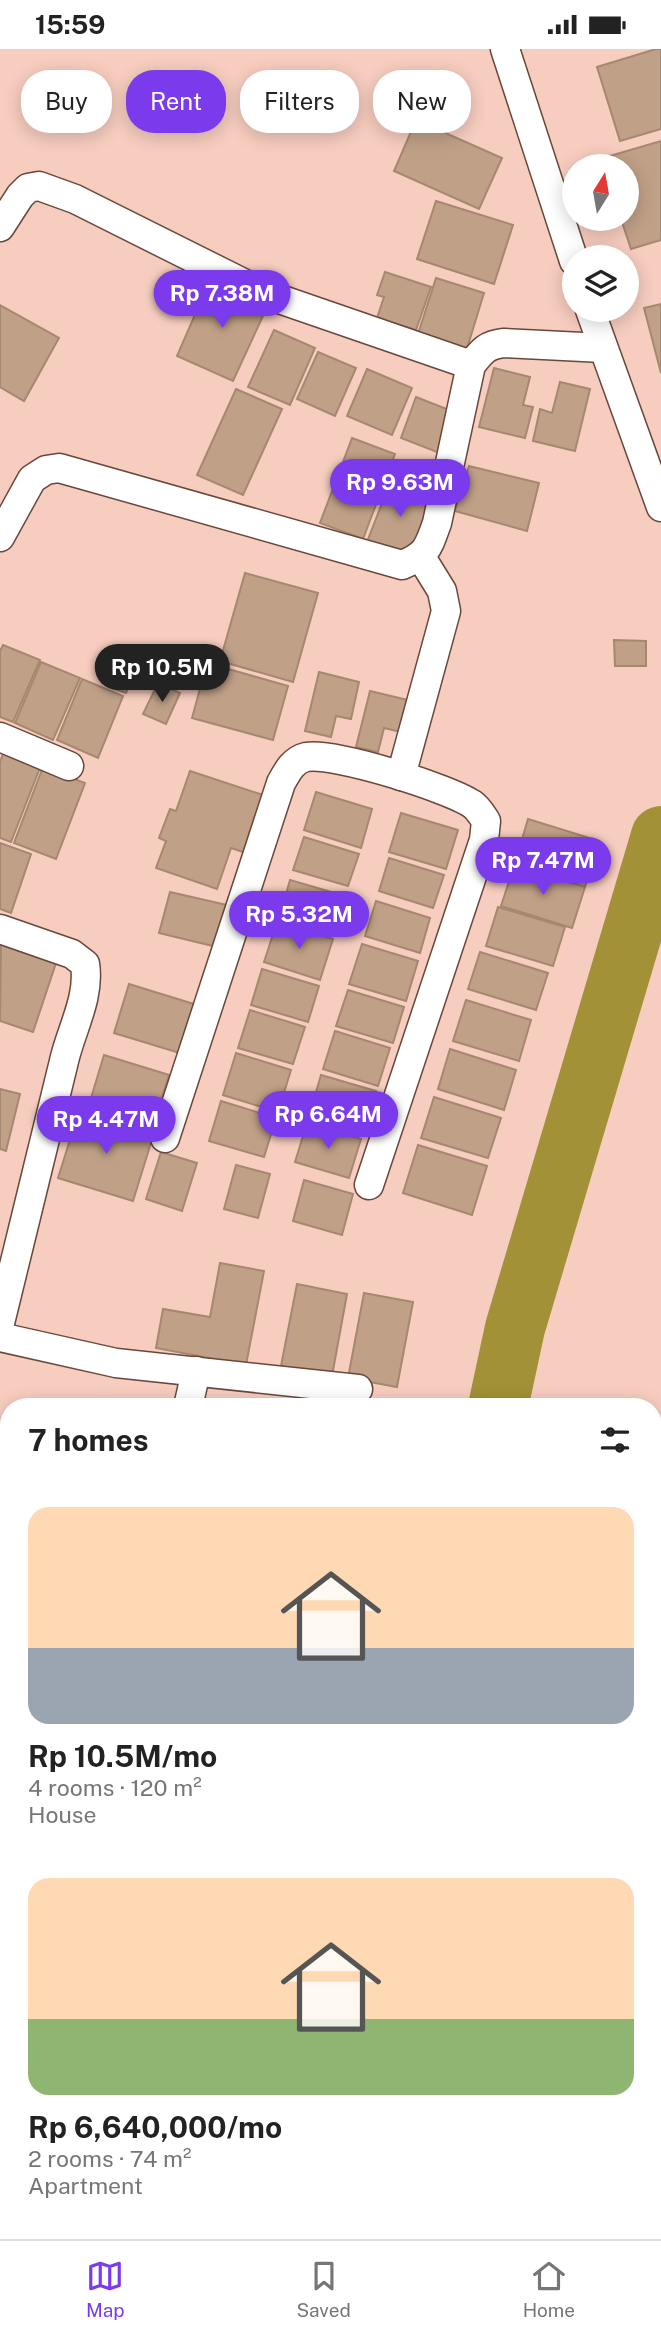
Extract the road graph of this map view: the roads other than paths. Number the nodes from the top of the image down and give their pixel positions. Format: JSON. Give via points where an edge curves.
{"nodes":[{"id":1,"x":505,"y":49,"type":"edge"},
{"id":2,"x":0,"y":227,"type":"edge"},
{"id":3,"x":569,"y":245,"type":"edge"},
{"id":4,"x":594,"y":322,"type":"edge"},
{"id":5,"x":603,"y":348,"type":"junction"},
{"id":6,"x":471,"y":365,"type":"junction"},
{"id":7,"x":661,"y":507,"type":"edge"},
{"id":8,"x":0,"y":537,"type":"edge"},
{"id":9,"x":421,"y":557,"type":"junction"},
{"id":10,"x":0,"y":737,"type":"edge"},
{"id":11,"x":69,"y":766,"type":"dead end"},
{"id":12,"x":401,"y":776,"type":"junction"},
{"id":13,"x":0,"y":929,"type":"edge"},
{"id":14,"x":165,"y":1138,"type":"dead end"},
{"id":15,"x":369,"y":1185,"type":"dead end"},
{"id":16,"x":0,"y":1323,"type":"edge"},
{"id":17,"x":0,"y":1337,"type":"edge"},
{"id":18,"x":196,"y":1371,"type":"junction"},
{"id":19,"x":358,"y":1389,"type":"dead end"},
{"id":20,"x":190,"y":1398,"type":"edge"}],
"edges":[{"from":1,"to":3,"type":"street"},
{"from":2,"to":6,"type":"street","via":[[20,196],[39,186],[75,199],[265,294]]},
{"from":4,"to":5,"type":"street"},
{"from":5,"to":6,"type":"street","via":[[492,344]]},
{"from":5,"to":7,"type":"street"},
{"from":6,"to":9,"type":"street","via":[[437,523]]},
{"from":8,"to":9,"type":"street","via":[[32,479],[59,468],[383,561],[402,565]]},
{"from":9,"to":12,"type":"street","via":[[442,591],[446,611]]},
{"from":10,"to":11,"type":"street"},
{"from":12,"to":14,"type":"street","via":[[322,757],[304,757],[290,767]]},
{"from":12,"to":15,"type":"street","via":[[474,805],[486,821],[484,840]]},
{"from":13,"to":16,"type":"street","via":[[72,954],[85,964],[87,978]]},
{"from":17,"to":18,"type":"street","via":[[116,1363]]},
{"from":18,"to":19,"type":"street"},
{"from":18,"to":20,"type":"street"}]}
